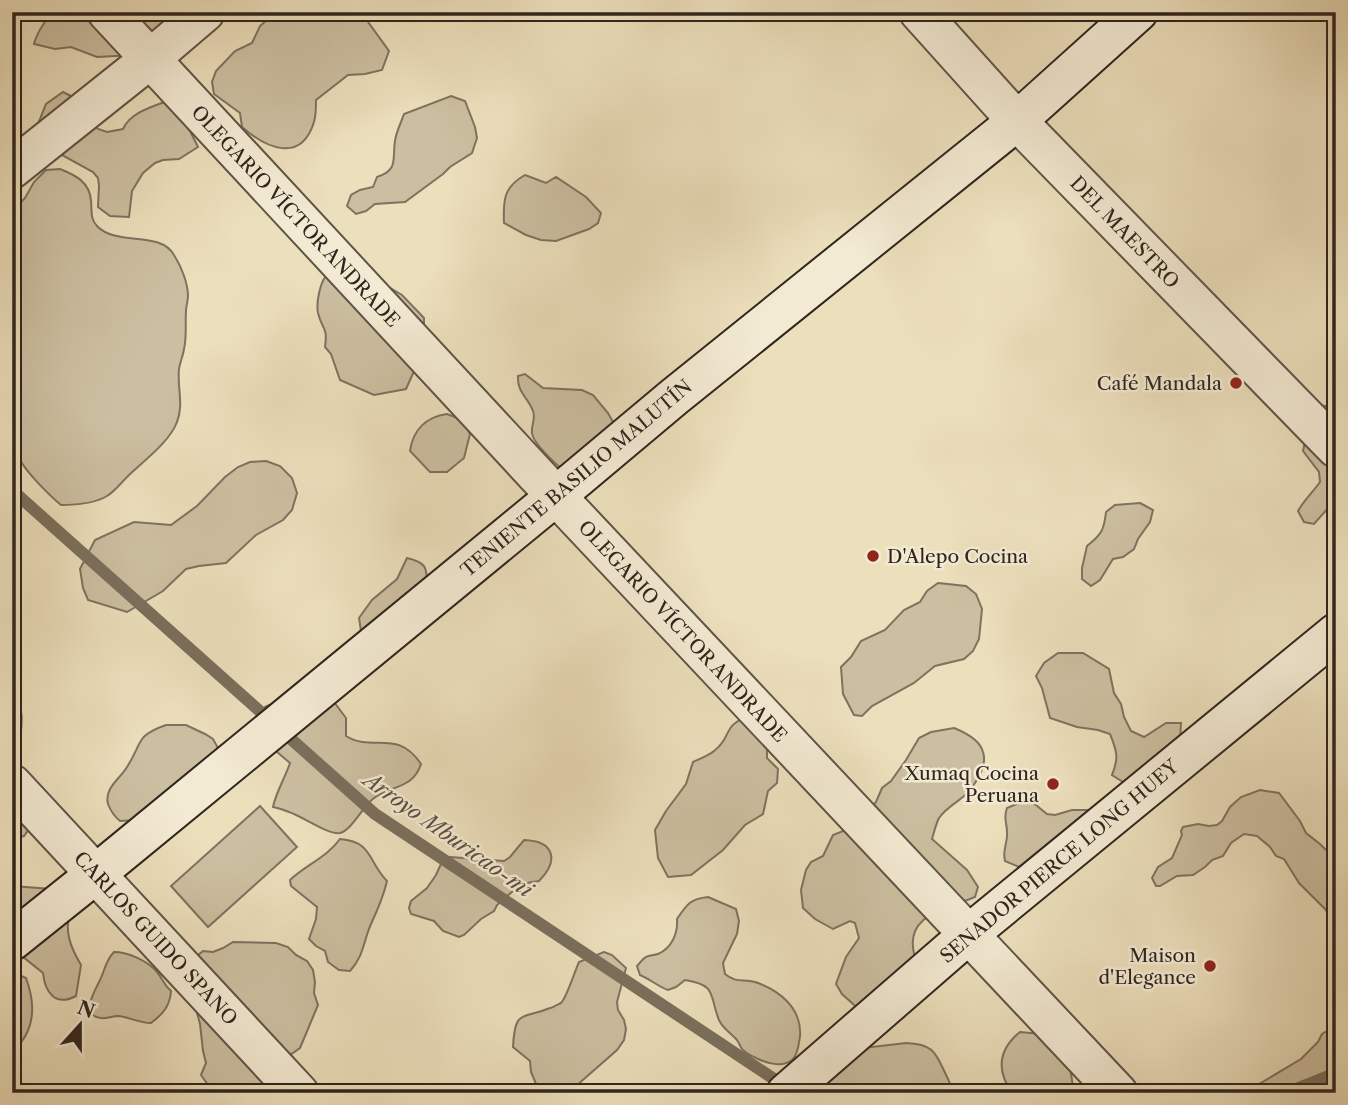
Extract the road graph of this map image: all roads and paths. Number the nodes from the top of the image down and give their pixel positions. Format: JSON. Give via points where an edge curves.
{"nodes":[{"id":1,"x":107,"y":12,"type":"edge"},
{"id":2,"x":205,"y":12,"type":"edge"},
{"id":3,"x":919,"y":12,"type":"edge"},
{"id":4,"x":1138,"y":12,"type":"edge"},
{"id":5,"x":150,"y":59,"type":"junction"},
{"id":6,"x":1017,"y":121,"type":"junction"},
{"id":7,"x":12,"y":169,"type":"edge"},
{"id":8,"x":1336,"y":448,"type":"edge"},
{"id":9,"x":556,"y":496,"type":"junction"},
{"id":10,"x":1336,"y":634,"type":"edge"},
{"id":11,"x":12,"y":783,"type":"edge"},
{"id":12,"x":97,"y":873,"type":"junction"},
{"id":13,"x":969,"y":934,"type":"junction"},
{"id":14,"x":12,"y":941,"type":"edge"},
{"id":15,"x":299,"y":1093,"type":"edge"},
{"id":16,"x":786,"y":1093,"type":"edge"},
{"id":17,"x":1118,"y":1093,"type":"edge"}],
"edges":[{"from":1,"to":5,"type":"street","name":"OLEGARIO VÍCTOR ANDRADE"},
{"from":2,"to":5,"type":"street"},
{"from":3,"to":6,"type":"street","name":"DEL MAESTRO"},
{"from":4,"to":6,"type":"street","name":"TENIENTE BASILIO MALUTÍN"},
{"from":5,"to":7,"type":"street"},
{"from":5,"to":9,"type":"street","name":"OLEGARIO VÍCTOR ANDRADE"},
{"from":6,"to":8,"type":"street","name":"DEL MAESTRO"},
{"from":6,"to":9,"type":"street","name":"TENIENTE BASILIO MALUTÍN"},
{"from":9,"to":12,"type":"street","name":"TENIENTE BASILIO MALUTÍN"},
{"from":9,"to":13,"type":"street","name":"OLEGARIO VÍCTOR ANDRADE"},
{"from":10,"to":13,"type":"street","name":"SENADOR PIERCE LONG HUEY"},
{"from":11,"to":12,"type":"street","name":"CARLOS GUIDO SPANO"},
{"from":12,"to":14,"type":"street","name":"TENIENTE BASILIO MALUTÍN"},
{"from":12,"to":15,"type":"street","name":"CARLOS GUIDO SPANO"},
{"from":13,"to":16,"type":"street","name":"SENADOR PIERCE LONG HUEY"},
{"from":13,"to":17,"type":"street","name":"OLEGARIO VÍCTOR ANDRADE"}]}
